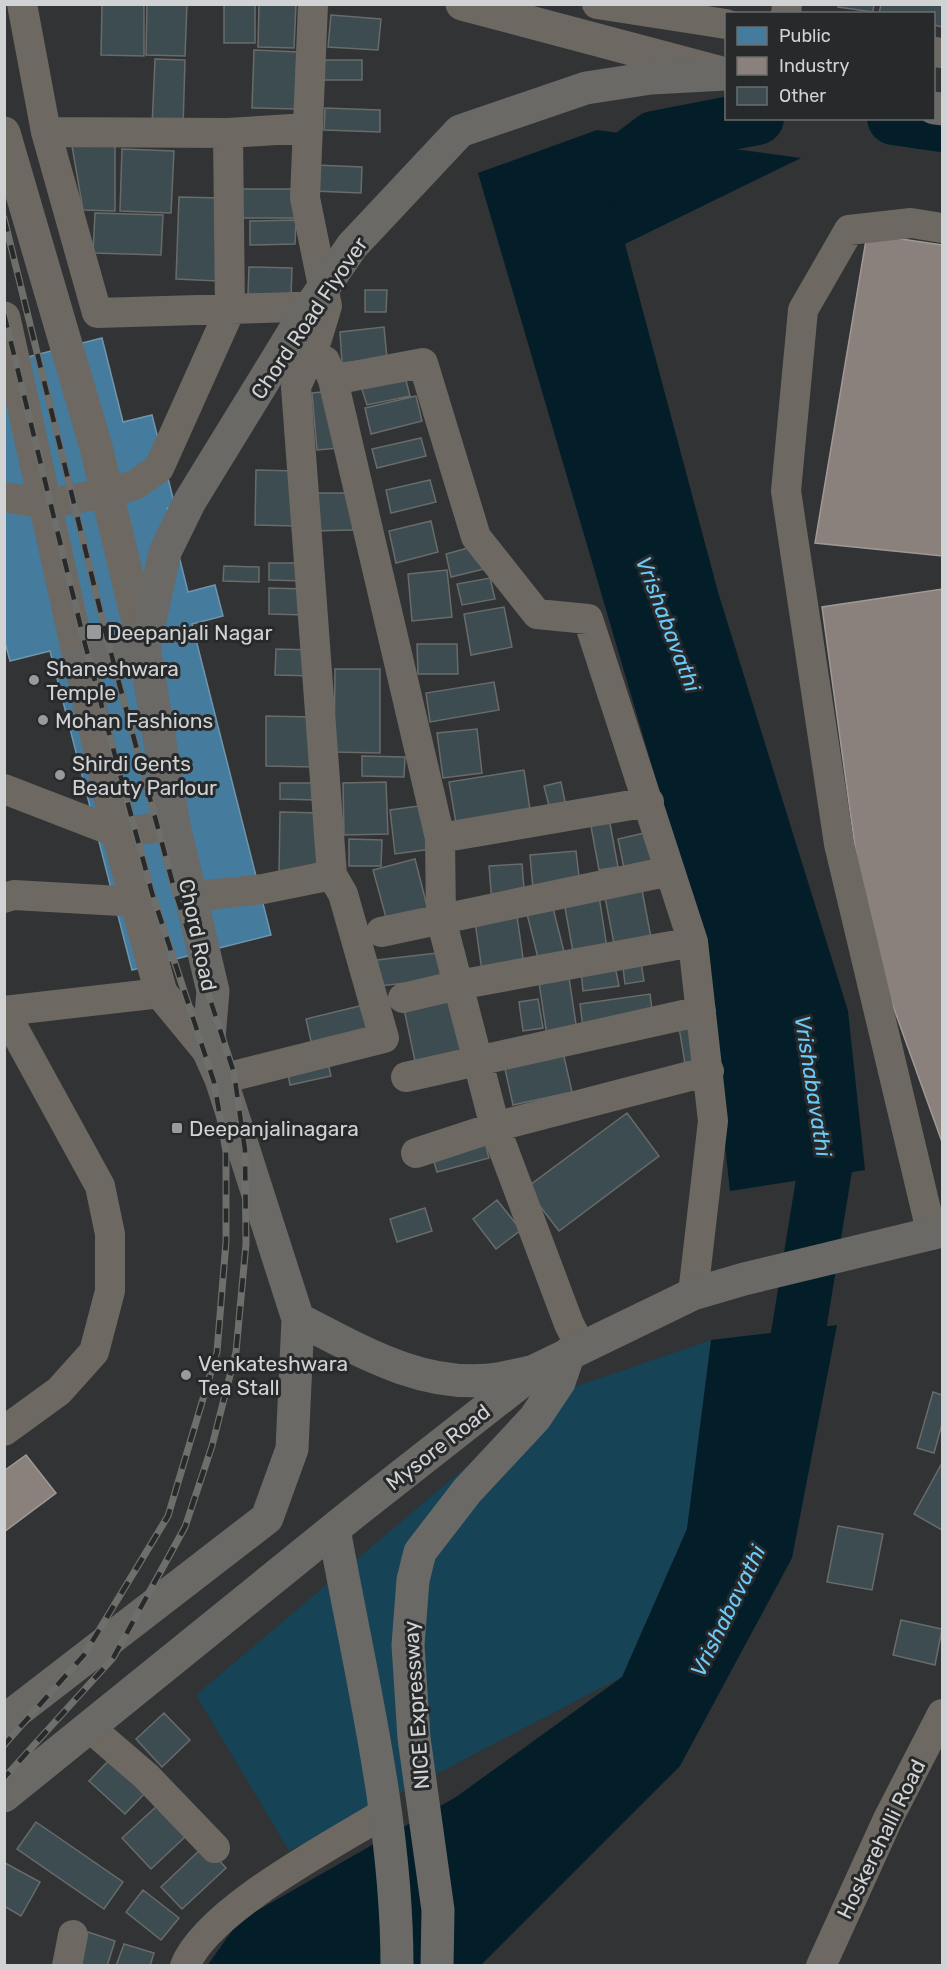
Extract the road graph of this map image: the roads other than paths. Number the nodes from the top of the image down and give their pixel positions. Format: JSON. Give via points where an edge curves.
{"nodes":[{"id":1,"x":22,"y":4,"type":"edge"},
{"id":2,"x":314,"y":4,"type":"edge"},
{"id":3,"x":462,"y":4,"type":"edge"},
{"id":4,"x":597,"y":4,"type":"edge"},
{"id":5,"x":693,"y":12,"type":"edge"},
{"id":6,"x":725,"y":24,"type":"edge"},
{"id":7,"x":725,"y":74,"type":"edge"},
{"id":8,"x":725,"y":74,"type":"edge"},
{"id":9,"x":308,"y":128,"type":"junction"},
{"id":10,"x":46,"y":132,"type":"junction"},
{"id":11,"x":4,"y":133,"type":"edge"},
{"id":12,"x":228,"y":133,"type":"junction"},
{"id":13,"x":942,"y":228,"type":"edge"},
{"id":14,"x":52,"y":304,"type":"junction"},
{"id":15,"x":327,"y":306,"type":"junction"},
{"id":16,"x":230,"y":310,"type":"junction"},
{"id":17,"x":5,"y":319,"type":"edge"},
{"id":18,"x":308,"y":332,"type":"junction"},
{"id":19,"x":333,"y":380,"type":"junction"},
{"id":20,"x":107,"y":493,"type":"junction"},
{"id":21,"x":4,"y":497,"type":"edge"},
{"id":22,"x":45,"y":504,"type":"junction"},
{"id":23,"x":144,"y":647,"type":"junction"},
{"id":24,"x":80,"y":661,"type":"junction"},
{"id":25,"x":4,"y":789,"type":"edge"},
{"id":26,"x":648,"y":801,"type":"junction"},
{"id":27,"x":174,"y":825,"type":"junction"},
{"id":28,"x":118,"y":833,"type":"junction"},
{"id":29,"x":440,"y":838,"type":"junction"},
{"id":30,"x":670,"y":872,"type":"junction"},
{"id":31,"x":332,"y":875,"type":"junction"},
{"id":32,"x":190,"y":897,"type":"junction"},
{"id":33,"x":4,"y":898,"type":"edge"},
{"id":34,"x":138,"y":902,"type":"junction"},
{"id":35,"x":441,"y":919,"type":"junction"},
{"id":36,"x":381,"y":932,"type":"dead end"},
{"id":37,"x":693,"y":942,"type":"junction"},
{"id":38,"x":458,"y":985,"type":"junction"},
{"id":39,"x":162,"y":993,"type":"junction"},
{"id":40,"x":403,"y":998,"type":"dead end"},
{"id":41,"x":4,"y":1011,"type":"edge"},
{"id":42,"x":701,"y":1011,"type":"junction"},
{"id":43,"x":478,"y":1059,"type":"junction"},
{"id":44,"x":214,"y":1065,"type":"junction"},
{"id":45,"x":709,"y":1071,"type":"junction"},
{"id":46,"x":406,"y":1077,"type":"dead end"},
{"id":47,"x":495,"y":1126,"type":"junction"},
{"id":48,"x":416,"y":1153,"type":"dead end"},
{"id":49,"x":932,"y":1234,"type":"edge"},
{"id":50,"x":693,"y":1294,"type":"junction"},
{"id":51,"x":298,"y":1319,"type":"junction"},
{"id":52,"x":575,"y":1350,"type":"junction"},
{"id":53,"x":536,"y":1370,"type":"junction"},
{"id":54,"x":4,"y":1431,"type":"edge"},
{"id":55,"x":334,"y":1529,"type":"junction"},
{"id":56,"x":942,"y":1714,"type":"edge"},
{"id":57,"x":7,"y":1717,"type":"edge"},
{"id":58,"x":89,"y":1727,"type":"junction"},
{"id":59,"x":4,"y":1796,"type":"edge"},
{"id":60,"x":386,"y":1824,"type":"junction"},
{"id":61,"x":215,"y":1848,"type":"dead end"},
{"id":62,"x":73,"y":1935,"type":"dead end"},
{"id":63,"x":67,"y":1965,"type":"edge"},
{"id":64,"x":185,"y":1965,"type":"edge"},
{"id":65,"x":397,"y":1965,"type":"edge"},
{"id":66,"x":437,"y":1965,"type":"edge"},
{"id":67,"x":821,"y":1965,"type":"edge"}],
"edges":[{"from":1,"to":10,"type":"street"},
{"from":2,"to":9,"type":"street"},
{"from":3,"to":7,"type":"main road","name":"Chord Road Flyover"},
{"from":4,"to":5,"type":"street"},
{"from":5,"to":6,"type":"street"},
{"from":8,"to":18,"type":"highway","name":"Chord Road Flyover","bridge":true,"via":[[651,78],[586,88],[460,132],[352,246]]},
{"from":9,"to":12,"type":"street"},
{"from":9,"to":15,"type":"street","via":[[305,198]]},
{"from":10,"to":12,"type":"street"},
{"from":10,"to":16,"type":"street","via":[[97,313]]},
{"from":11,"to":14,"type":"main road"},
{"from":12,"to":16,"type":"street"},
{"from":13,"to":49,"type":"street","via":[[911,223],[849,230],[803,310],[786,491],[839,844]]},
{"from":14,"to":17,"type":"main road"},
{"from":14,"to":20,"type":"main road"},
{"from":15,"to":16,"type":"street"},
{"from":15,"to":18,"type":"street"},
{"from":16,"to":20,"type":"street","via":[[159,468],[135,485]]},
{"from":17,"to":22,"type":"main road"},
{"from":18,"to":19,"type":"street"},
{"from":18,"to":23,"type":"highway","name":"Chord Road Flyover","via":[[190,501],[165,552]]},
{"from":18,"to":31,"type":"street","via":[[296,387]]},
{"from":19,"to":26,"type":"street","via":[[423,363],[476,537],[537,614],[588,619]]},
{"from":19,"to":29,"type":"street"},
{"from":20,"to":22,"type":"street"},
{"from":20,"to":23,"type":"main road"},
{"from":21,"to":22,"type":"street"},
{"from":22,"to":24,"type":"main road"},
{"from":23,"to":24,"type":"highway"},
{"from":23,"to":27,"type":"highway","name":"Chord Road"},
{"from":24,"to":28,"type":"main road"},
{"from":25,"to":28,"type":"street"},
{"from":26,"to":29,"type":"street"},
{"from":26,"to":30,"type":"street"},
{"from":27,"to":28,"type":"street"},
{"from":27,"to":32,"type":"highway","name":"Chord Road"},
{"from":28,"to":34,"type":"main road"},
{"from":29,"to":35,"type":"street"},
{"from":30,"to":35,"type":"street"},
{"from":30,"to":37,"type":"street"},
{"from":31,"to":32,"type":"street","via":[[262,889]]},
{"from":31,"to":44,"type":"street","via":[[343,894],[384,1038]]},
{"from":32,"to":44,"type":"highway","name":"Chord Road","via":[[213,991]]},
{"from":33,"to":34,"type":"street","via":[[14,895]]},
{"from":34,"to":39,"type":"main road"},
{"from":35,"to":36,"type":"street"},
{"from":35,"to":38,"type":"street"},
{"from":37,"to":38,"type":"street"},
{"from":37,"to":42,"type":"street"},
{"from":38,"to":40,"type":"street"},
{"from":38,"to":43,"type":"street"},
{"from":39,"to":41,"type":"street"},
{"from":39,"to":44,"type":"main road"},
{"from":41,"to":54,"type":"street","via":[[100,1186],[110,1234],[110,1291],[94,1352],[59,1390]]},
{"from":42,"to":43,"type":"street"},
{"from":42,"to":45,"type":"street"},
{"from":43,"to":46,"type":"street"},
{"from":43,"to":47,"type":"street"},
{"from":44,"to":51,"type":"highway","name":"Chord Road"},
{"from":45,"to":47,"type":"street"},
{"from":45,"to":50,"type":"street","via":[[712,1121]]},
{"from":47,"to":48,"type":"street"},
{"from":47,"to":52,"type":"street","via":[[569,1324]]},
{"from":49,"to":50,"type":"highway","name":"Mysore Road"},
{"from":50,"to":52,"type":"highway","name":"Mysore Road"},
{"from":51,"to":53,"type":"highway","via":[[382,1363],[434,1378],[490,1380]]},
{"from":51,"to":57,"type":"highway","via":[[292,1449],[267,1518]]},
{"from":52,"to":53,"type":"highway","name":"Mysore Road"},
{"from":52,"to":66,"type":"highway","name":"NICE Expressway","via":[[535,1418],[466,1491],[420,1552],[410,1602],[408,1644],[414,1738],[438,1910]]},
{"from":53,"to":55,"type":"highway","name":"Mysore Road"},
{"from":55,"to":58,"type":"highway","name":"Mysore Road"},
{"from":55,"to":60,"type":"highway","name":"NICE Expressway"},
{"from":56,"to":67,"type":"street","name":"Hoskerehalli Road","via":[[888,1819]]},
{"from":58,"to":59,"type":"highway","name":"Mysore Road"},
{"from":58,"to":61,"type":"street","via":[[146,1776]]},
{"from":60,"to":64,"type":"street","via":[[247,1898],[190,1952]]},
{"from":60,"to":65,"type":"highway","name":"NICE Expressway"},
{"from":62,"to":63,"type":"street"}]}
